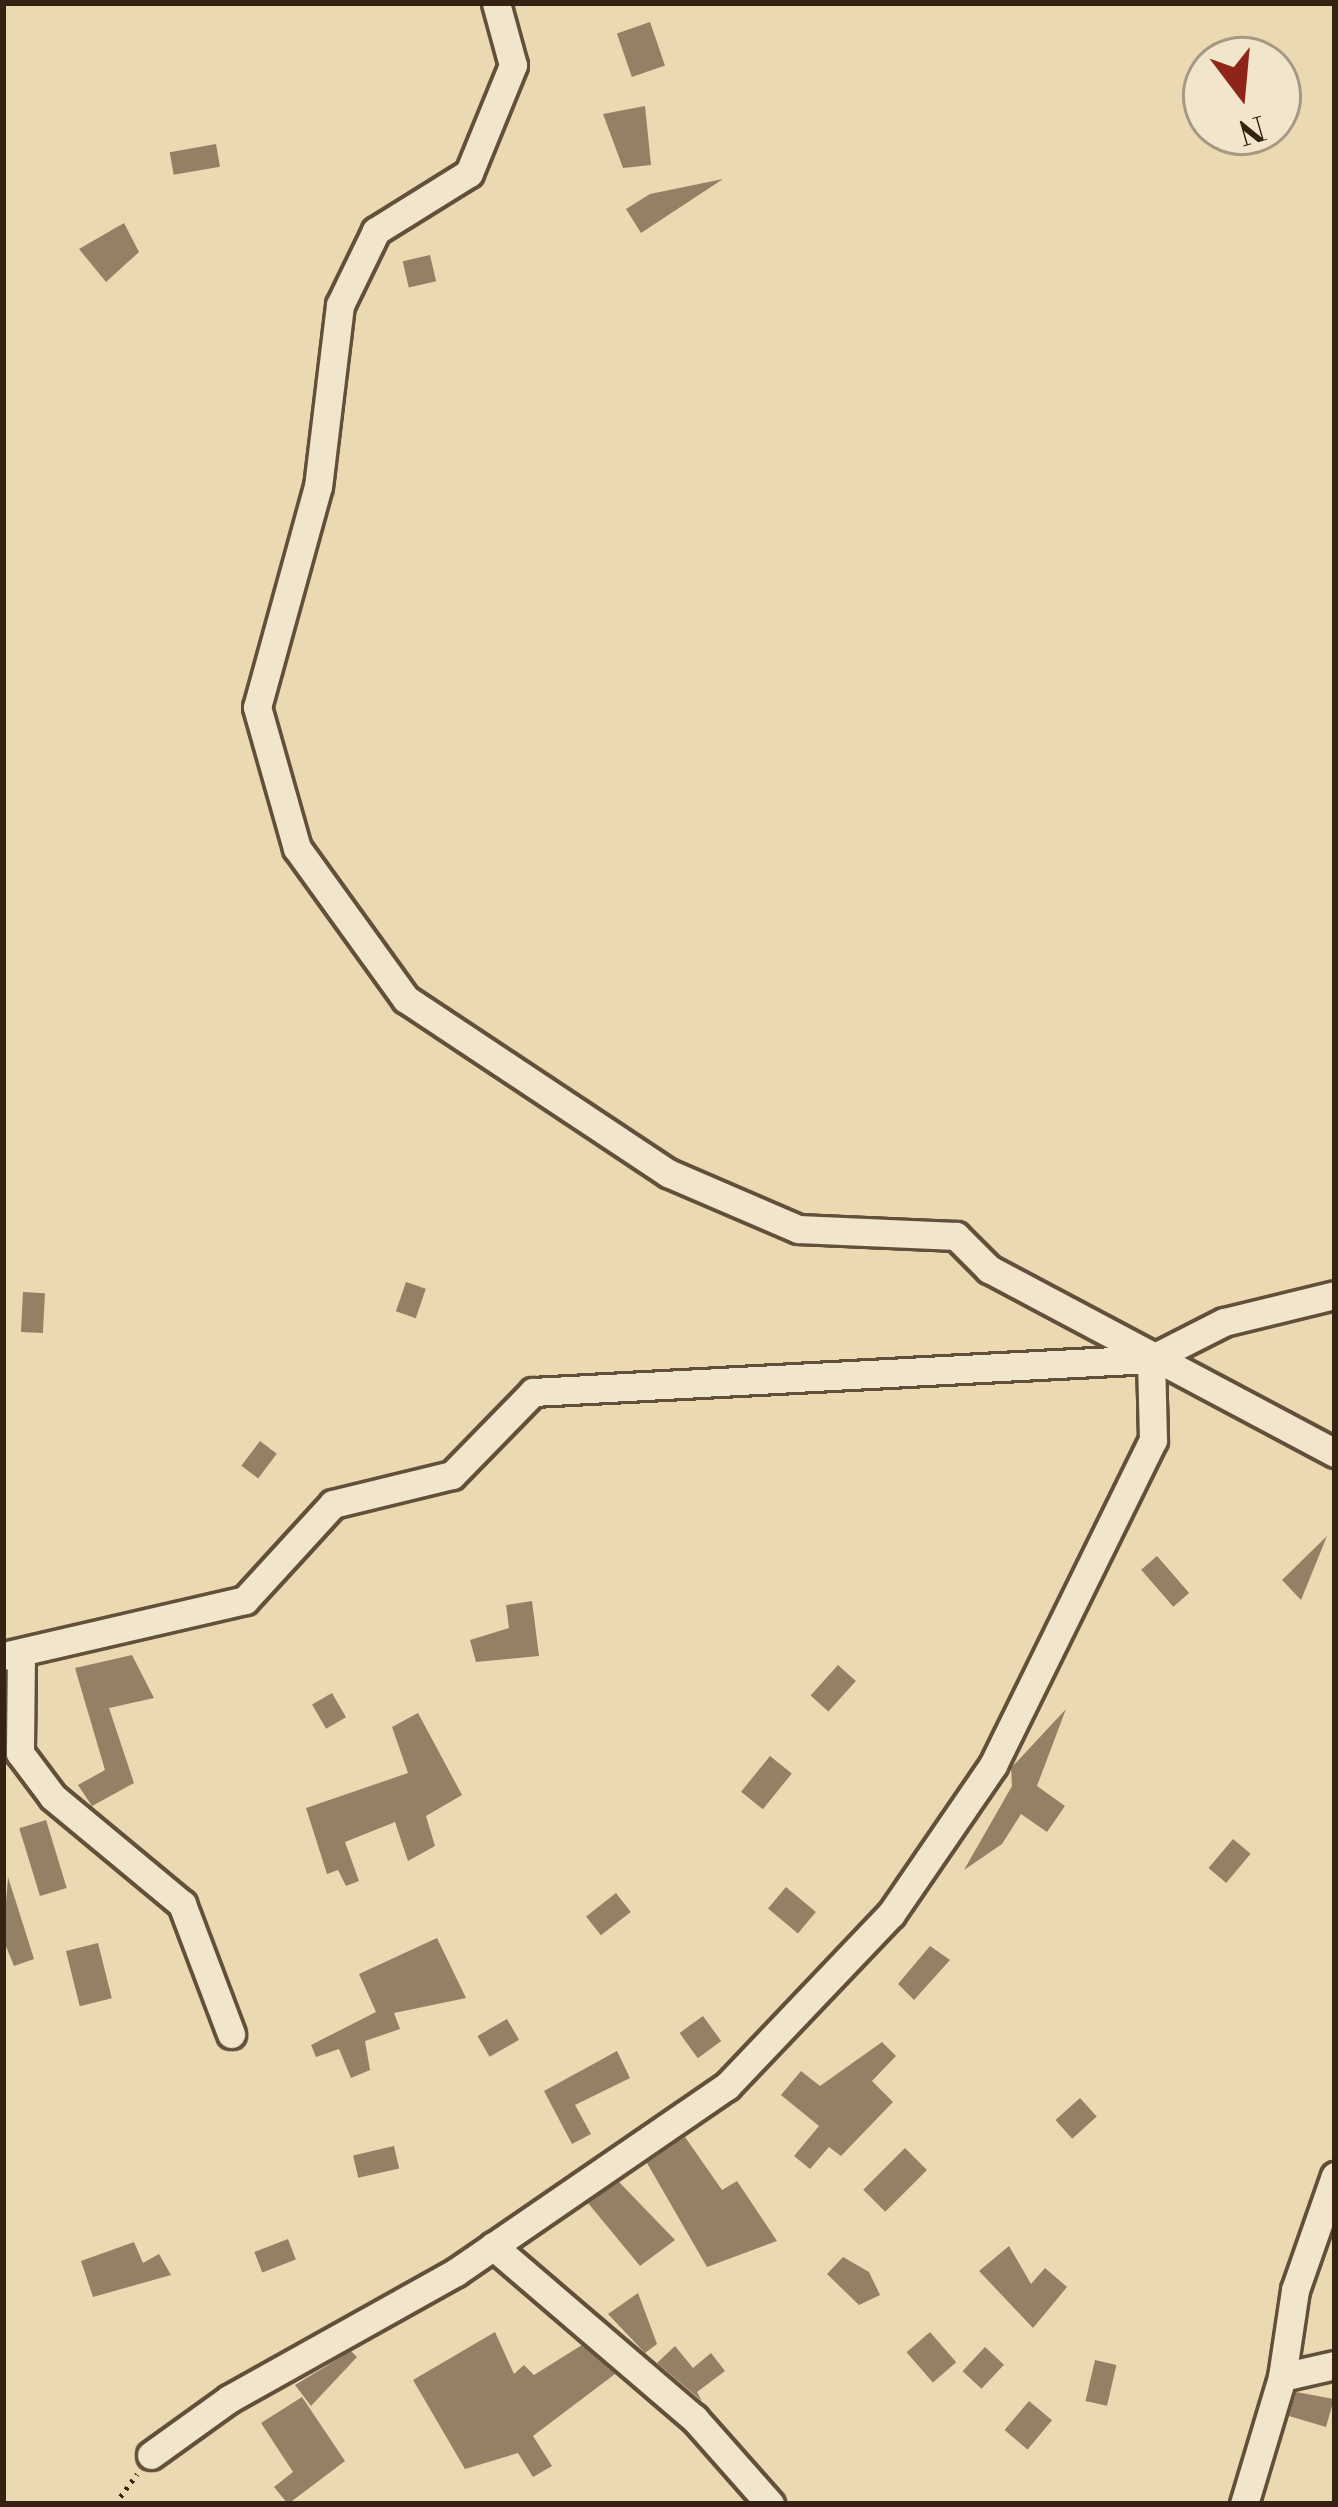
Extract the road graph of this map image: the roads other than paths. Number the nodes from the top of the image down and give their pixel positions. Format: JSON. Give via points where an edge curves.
{"nodes":[{"id":1,"x":496,"y":3,"type":"edge"},
{"id":2,"x":1335,"y":1295,"type":"edge"},
{"id":3,"x":1150,"y":1359,"type":"junction"},
{"id":4,"x":1335,"y":1453,"type":"edge"},
{"id":5,"x":12,"y":1654,"type":"edge"},
{"id":6,"x":231,"y":2034,"type":"dead end"},
{"id":7,"x":1335,"y":2176,"type":"edge"},
{"id":8,"x":493,"y":2246,"type":"junction"},
{"id":9,"x":1335,"y":2365,"type":"edge"},
{"id":10,"x":1282,"y":2377,"type":"junction"},
{"id":11,"x":151,"y":2455,"type":"road end"},
{"id":12,"x":770,"y":2504,"type":"edge"},
{"id":13,"x":1244,"y":2504,"type":"edge"}],
"edges":[{"from":1,"to":3,"type":"street","via":[[513,65],[469,173],[376,231],[340,305],[318,486],[257,707],[297,848],[406,999],[668,1173],[798,1229],[956,1236],[988,1269]]},
{"from":2,"to":3,"type":"street","via":[[1224,1322]]},
{"from":3,"to":4,"type":"street"},
{"from":3,"to":5,"type":"street","via":[[533,1392],[452,1475],[333,1504],[245,1600]]},
{"from":3,"to":8,"type":"street","via":[[1153,1440],[993,1765],[891,1914],[727,2086]]},
{"from":5,"to":6,"type":"street","via":[[20,1753],[53,1797],[182,1904]]},
{"from":7,"to":10,"type":"street","via":[[1295,2290]]},
{"from":8,"to":11,"type":"street","via":[[229,2399]]},
{"from":8,"to":12,"type":"street","via":[[694,2419]]},
{"from":9,"to":10,"type":"street"},
{"from":10,"to":13,"type":"street"}]}
